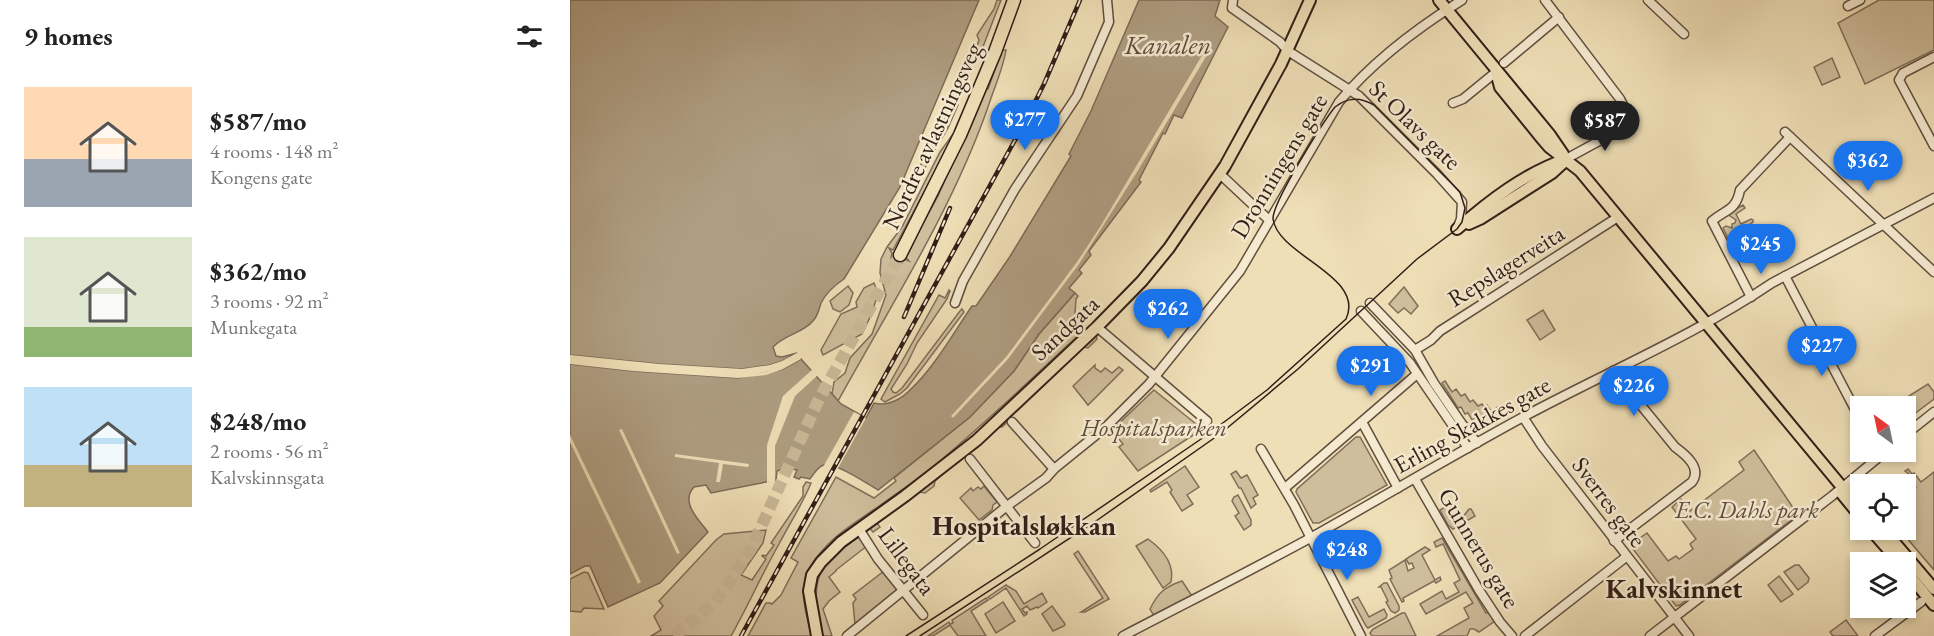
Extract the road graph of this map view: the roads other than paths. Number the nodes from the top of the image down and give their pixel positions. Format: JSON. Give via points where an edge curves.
{"nodes":[{"id":1,"x":1014,"y":0,"type":"edge"},
{"id":2,"x":1107,"y":0,"type":"edge"},
{"id":3,"x":1233,"y":0,"type":"edge"},
{"id":4,"x":1310,"y":0,"type":"edge"},
{"id":5,"x":1439,"y":0,"type":"edge"},
{"id":6,"x":1462,"y":0,"type":"edge"},
{"id":7,"x":1545,"y":0,"type":"edge"},
{"id":8,"x":1648,"y":0,"type":"edge"},
{"id":9,"x":1860,"y":0,"type":"edge"},
{"id":10,"x":1848,"y":6,"type":"dead end"},
{"id":11,"x":1447,"y":10,"type":"junction"},
{"id":12,"x":1559,"y":17,"type":"junction"},
{"id":13,"x":1684,"y":34,"type":"dead end"},
{"id":14,"x":1288,"y":51,"type":"junction"},
{"id":15,"x":1934,"y":57,"type":"edge"},
{"id":16,"x":1500,"y":68,"type":"junction"},
{"id":17,"x":1349,"y":89,"type":"junction"},
{"id":18,"x":1453,"y":103,"type":"dead end"},
{"id":19,"x":1934,"y":146,"type":"edge"},
{"id":20,"x":1566,"y":159,"type":"junction"},
{"id":21,"x":1220,"y":174,"type":"junction"},
{"id":22,"x":1934,"y":198,"type":"edge"},
{"id":23,"x":1618,"y":217,"type":"junction"},
{"id":24,"x":1269,"y":220,"type":"junction"},
{"id":25,"x":1884,"y":225,"type":"junction"},
{"id":26,"x":1457,"y":229,"type":"joint"},
{"id":27,"x":900,"y":255,"type":"tunnel mouth"},
{"id":28,"x":1934,"y":272,"type":"edge"},
{"id":29,"x":1785,"y":276,"type":"junction"},
{"id":30,"x":1751,"y":297,"type":"junction"},
{"id":31,"x":955,"y":303,"type":"dead end"},
{"id":32,"x":1370,"y":303,"type":"dead end"},
{"id":33,"x":1361,"y":311,"type":"dead end"},
{"id":34,"x":1706,"y":322,"type":"junction"},
{"id":35,"x":1097,"y":327,"type":"junction"},
{"id":36,"x":1415,"y":350,"type":"junction"},
{"id":37,"x":1613,"y":371,"type":"junction"},
{"id":38,"x":1417,"y":374,"type":"junction"},
{"id":39,"x":1155,"y":377,"type":"junction"},
{"id":40,"x":1850,"y":401,"type":"edge"},
{"id":41,"x":1934,"y":411,"type":"edge"},
{"id":42,"x":1523,"y":417,"type":"junction"},
{"id":43,"x":1207,"y":421,"type":"dead end"},
{"id":44,"x":1012,"y":422,"type":"dead end"},
{"id":45,"x":1362,"y":422,"type":"junction"},
{"id":46,"x":1916,"y":426,"type":"edge"},
{"id":47,"x":1477,"y":443,"type":"junction"},
{"id":48,"x":1468,"y":448,"type":"junction"},
{"id":49,"x":1261,"y":449,"type":"dead end"},
{"id":50,"x":970,"y":459,"type":"dead end"},
{"id":51,"x":1871,"y":462,"type":"edge"},
{"id":52,"x":1054,"y":469,"type":"junction"},
{"id":53,"x":1415,"y":479,"type":"junction"},
{"id":54,"x":1842,"y":487,"type":"junction"},
{"id":55,"x":1284,"y":488,"type":"junction"},
{"id":56,"x":1398,"y":488,"type":"junction"},
{"id":57,"x":1850,"y":489,"type":"edge"},
{"id":58,"x":1850,"y":504,"type":"edge"},
{"id":59,"x":1007,"y":507,"type":"junction"},
{"id":60,"x":859,"y":529,"type":"junction"},
{"id":61,"x":1311,"y":537,"type":"junction"},
{"id":62,"x":1880,"y":540,"type":"edge"},
{"id":63,"x":1892,"y":540,"type":"edge"},
{"id":64,"x":1614,"y":541,"type":"junction"},
{"id":65,"x":1035,"y":543,"type":"dead end"},
{"id":66,"x":1890,"y":552,"type":"edge"},
{"id":67,"x":1626,"y":557,"type":"junction"},
{"id":68,"x":1916,"y":583,"type":"edge"},
{"id":69,"x":1934,"y":589,"type":"edge"},
{"id":70,"x":903,"y":590,"type":"junction"},
{"id":71,"x":1921,"y":602,"type":"dead end"},
{"id":72,"x":1934,"y":605,"type":"edge"},
{"id":73,"x":924,"y":615,"type":"dead end"},
{"id":74,"x":1674,"y":617,"type":"junction"},
{"id":75,"x":817,"y":636,"type":"edge"},
{"id":76,"x":847,"y":636,"type":"edge"},
{"id":77,"x":1124,"y":636,"type":"edge"},
{"id":78,"x":1361,"y":636,"type":"edge"},
{"id":79,"x":1512,"y":636,"type":"edge"},
{"id":80,"x":1525,"y":636,"type":"edge"},
{"id":81,"x":1650,"y":636,"type":"edge"},
{"id":82,"x":1689,"y":636,"type":"edge"},
{"id":83,"x":1875,"y":636,"type":"edge"}],
"edges":[{"from":1,"to":27,"type":"highway","name":"Nordre avlastningsveg","via":[[960,135]]},
{"from":2,"to":31,"type":"street","via":[[1109,22],[1077,96],[1015,189],[963,281]]},
{"from":3,"to":14,"type":"street","name":"St Olavs gate","via":[[1232,8]]},
{"from":4,"to":14,"type":"main road","name":"Sandgata"},
{"from":5,"to":11,"type":"main road"},
{"from":6,"to":11,"type":"street","name":"Dronningens gate"},
{"from":7,"to":12,"type":"street"},
{"from":8,"to":13,"type":"street"},
{"from":9,"to":10,"type":"street"},
{"from":11,"to":16,"type":"main road"},
{"from":11,"to":17,"type":"street","name":"Dronningens gate","via":[[1391,50]]},
{"from":12,"to":16,"type":"street"},
{"from":12,"to":20,"type":"street","via":[[1620,99],[1632,123]]},
{"from":14,"to":17,"type":"street","name":"St Olavs gate"},
{"from":14,"to":21,"type":"main road","name":"Sandgata"},
{"from":15,"to":19,"type":"street","via":[[1899,78]]},
{"from":16,"to":18,"type":"street"},
{"from":16,"to":20,"type":"main road","via":[[1500,87],[1549,147]]},
{"from":17,"to":24,"type":"street","name":"Dronningens gate"},
{"from":17,"to":26,"type":"street","name":"St Olavs gate","via":[[1460,198],[1463,208]]},
{"from":20,"to":23,"type":"main road"},
{"from":20,"to":26,"type":"main road","via":[[1540,169],[1482,207]]},
{"from":21,"to":24,"type":"street"},
{"from":21,"to":35,"type":"main road","name":"Sandgata","via":[[1169,248]]},
{"from":22,"to":25,"type":"street","name":"Erling Skakkes gate"},
{"from":23,"to":34,"type":"main road"},
{"from":23,"to":36,"type":"street","name":"Repslagerveita"},
{"from":24,"to":39,"type":"street","name":"Dronningens gate","via":[[1240,271]]},
{"from":25,"to":28,"type":"street"},
{"from":25,"to":29,"type":"street","name":"Erling Skakkes gate"},
{"from":25,"to":30,"type":"street","via":[[1787,134],[1740,190],[1733,208],[1712,221]]},
{"from":29,"to":30,"type":"street","name":"Erling Skakkes gate"},
{"from":29,"to":40,"type":"street"},
{"from":30,"to":34,"type":"street","name":"Erling Skakkes gate"},
{"from":32,"to":36,"type":"street"},
{"from":33,"to":38,"type":"street"},
{"from":34,"to":37,"type":"street","name":"Erling Skakkes gate"},
{"from":34,"to":54,"type":"main road"},
{"from":35,"to":39,"type":"street"},
{"from":35,"to":60,"type":"main road","name":"Sandgata","via":[[976,440]]},
{"from":36,"to":47,"type":"street"},
{"from":37,"to":42,"type":"street","name":"Erling Skakkes gate"},
{"from":37,"to":64,"type":"street","via":[[1696,472],[1692,482]]},
{"from":38,"to":45,"type":"street"},
{"from":38,"to":48,"type":"street"},
{"from":39,"to":43,"type":"street"},
{"from":39,"to":52,"type":"street","via":[[1106,427]]},
{"from":41,"to":46,"type":"street"},
{"from":42,"to":47,"type":"street","name":"Erling Skakkes gate"},
{"from":42,"to":64,"type":"street","name":"Sverres gate"},
{"from":44,"to":52,"type":"street"},
{"from":45,"to":55,"type":"street"},
{"from":45,"to":56,"type":"street"},
{"from":47,"to":48,"type":"street","name":"Erling Skakkes gate"},
{"from":48,"to":53,"type":"street","name":"Erling Skakkes gate"},
{"from":49,"to":55,"type":"street"},
{"from":50,"to":59,"type":"street"},
{"from":51,"to":54,"type":"street"},
{"from":52,"to":59,"type":"street"},
{"from":53,"to":56,"type":"street","name":"Erling Skakkes gate"},
{"from":53,"to":79,"type":"street","name":"Gunnerus gate","via":[[1479,590]]},
{"from":54,"to":57,"type":"main road"},
{"from":54,"to":58,"type":"main road","via":[[1842,494]]},
{"from":54,"to":74,"type":"street"},
{"from":55,"to":61,"type":"street"},
{"from":56,"to":61,"type":"street","name":"Erling Skakkes gate"},
{"from":59,"to":65,"type":"street"},
{"from":59,"to":70,"type":"street"},
{"from":60,"to":70,"type":"street","name":"Lillegata"},
{"from":60,"to":75,"type":"main road","name":"Sandgata","via":[[841,542],[812,575],[809,591]]},
{"from":61,"to":77,"type":"street","name":"Erling Skakkes gate"},
{"from":61,"to":78,"type":"street"},
{"from":62,"to":66,"type":"main road"},
{"from":63,"to":69,"type":"main road"},
{"from":64,"to":67,"type":"street","name":"Sverres gate"},
{"from":67,"to":74,"type":"street","name":"Sverres gate"},
{"from":67,"to":80,"type":"street"},
{"from":68,"to":72,"type":"main road"},
{"from":70,"to":73,"type":"street","name":"Lillegata"},
{"from":70,"to":76,"type":"street"},
{"from":71,"to":83,"type":"street"},
{"from":74,"to":81,"type":"street"},
{"from":74,"to":82,"type":"street","name":"Sverres gate"}]}
